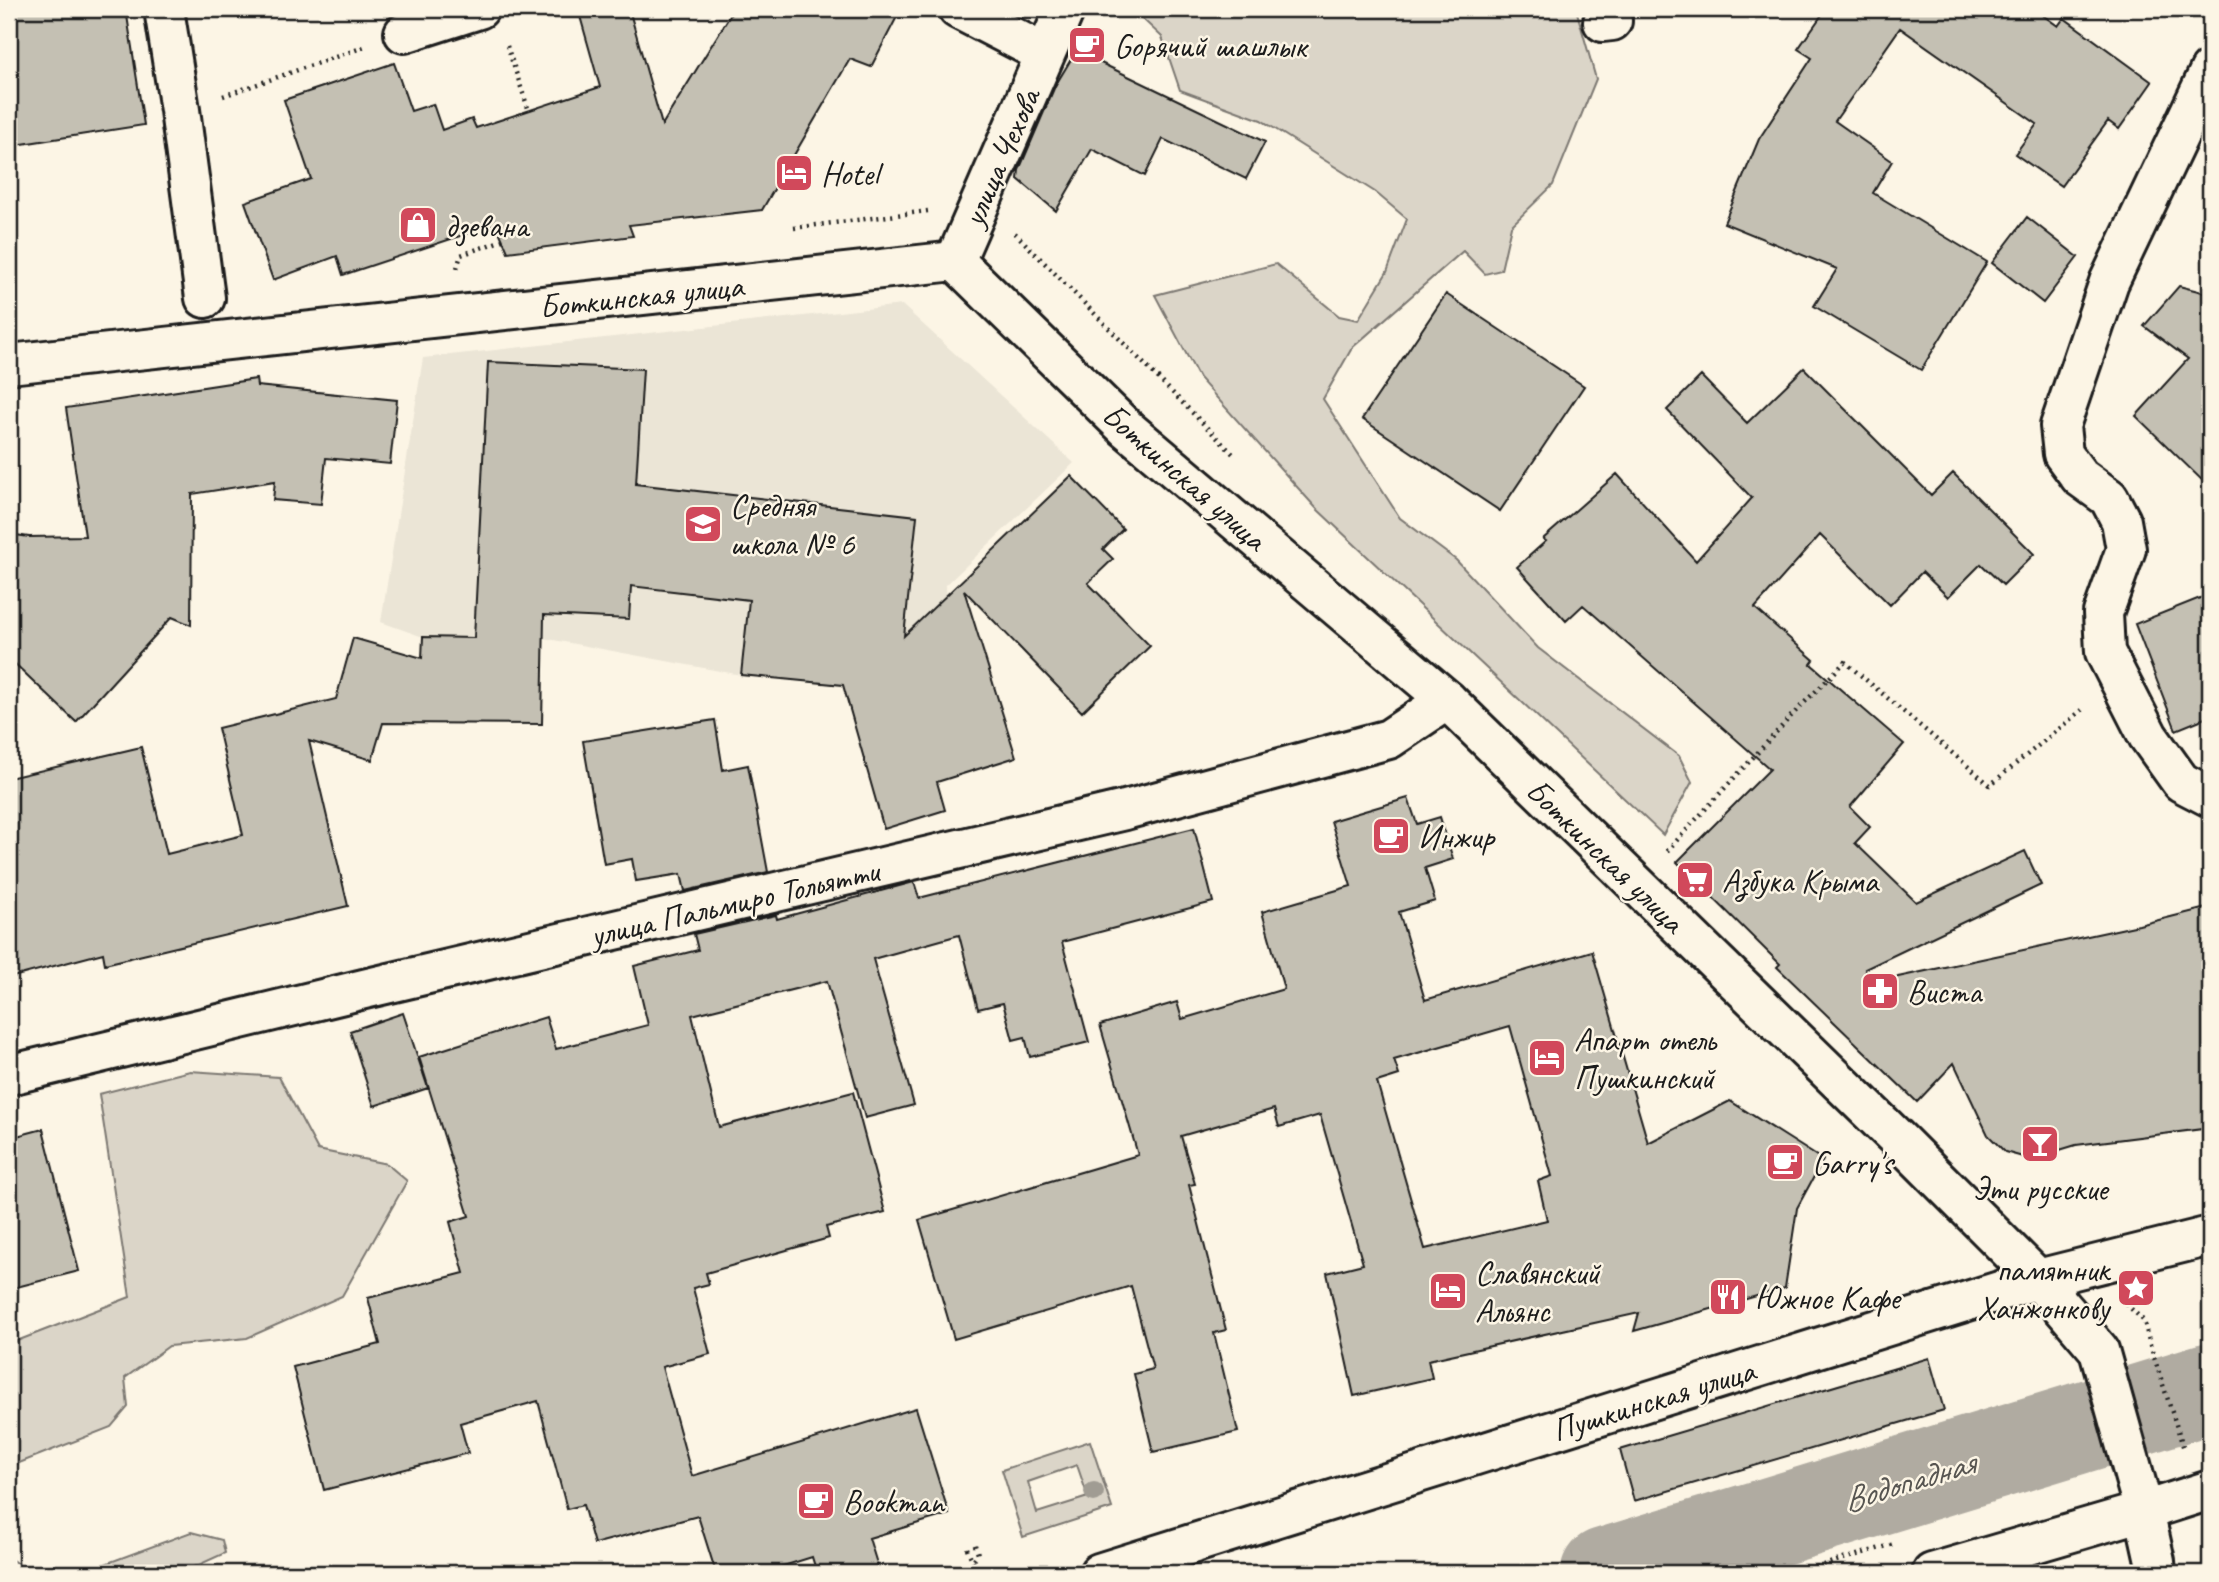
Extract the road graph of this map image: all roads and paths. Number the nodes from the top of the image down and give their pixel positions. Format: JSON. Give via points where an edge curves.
{"nodes":[{"id":1,"x":164,"y":9,"type":"edge"},
{"id":2,"x":958,"y":9,"type":"edge"},
{"id":3,"x":1065,"y":9,"type":"edge"},
{"id":4,"x":491,"y":22,"type":"edge"},
{"id":5,"x":404,"y":33,"type":"joint"},
{"id":6,"x":1045,"y":54,"type":"junction"},
{"id":7,"x":2210,"y":70,"type":"edge"},
{"id":8,"x":180,"y":110,"type":"junction"},
{"id":9,"x":529,"y":111,"type":"dead end"},
{"id":10,"x":980,"y":202,"type":"junction"},
{"id":11,"x":783,"y":230,"type":"dead end"},
{"id":12,"x":503,"y":240,"type":"dead end"},
{"id":13,"x":954,"y":261,"type":"junction"},
{"id":14,"x":471,"y":267,"type":"dead end"},
{"id":15,"x":457,"y":268,"type":"junction"},
{"id":16,"x":444,"y":270,"type":"dead end"},
{"id":17,"x":205,"y":298,"type":"dead end"},
{"id":18,"x":9,"y":364,"type":"edge"},
{"id":19,"x":1237,"y":458,"type":"dead end"},
{"id":20,"x":2118,"y":681,"type":"junction"},
{"id":21,"x":1447,"y":700,"type":"junction"},
{"id":22,"x":2210,"y":797,"type":"edge"},
{"id":23,"x":1663,"y":856,"type":"dead end"},
{"id":24,"x":9,"y":1075,"type":"edge"},
{"id":25,"x":2210,"y":1236,"type":"edge"},
{"id":26,"x":2085,"y":1267,"type":"junction"},
{"id":27,"x":2038,"y":1279,"type":"junction"},
{"id":28,"x":2186,"y":1457,"type":"dead end"},
{"id":29,"x":2210,"y":1490,"type":"edge"},
{"id":30,"x":2144,"y":1511,"type":"junction"},
{"id":31,"x":974,"y":1542,"type":"dead end"},
{"id":32,"x":967,"y":1548,"type":"dead end"},
{"id":33,"x":974,"y":1559,"type":"junction"},
{"id":34,"x":978,"y":1573,"type":"edge"},
{"id":35,"x":1099,"y":1573,"type":"edge"},
{"id":36,"x":1931,"y":1573,"type":"edge"},
{"id":37,"x":2156,"y":1573,"type":"edge"}],
"edges":[{"from":1,"to":8,"type":"street"},
{"from":2,"to":6,"type":"street","name":"улица Чехова"},
{"from":3,"to":6,"type":"street","name":"улица Чехова"},
{"from":4,"to":5,"type":"street"},
{"from":4,"to":9,"type":"path"},
{"from":5,"to":8,"type":"path"},
{"from":6,"to":10,"type":"street","name":"улица Чехова"},
{"from":7,"to":20,"type":"street","via":[[2109,282],[2060,426],[2063,454],[2080,477],[2109,498],[2120,521],[2126,549],[2103,614],[2105,652]]},
{"from":8,"to":17,"type":"street"},
{"from":10,"to":11,"type":"path"},
{"from":10,"to":13,"type":"street","name":"улица Чехова"},
{"from":10,"to":19,"type":"path","via":[[1033,249]]},
{"from":12,"to":15,"type":"path","via":[[461,255]]},
{"from":13,"to":18,"type":"street","name":"Боткинская улица"},
{"from":13,"to":21,"type":"street","name":"Боткинская улица","via":[[1126,428]]},
{"from":14,"to":15,"type":"path"},
{"from":15,"to":16,"type":"path"},
{"from":20,"to":22,"type":"street","via":[[2148,737],[2181,782]]},
{"from":20,"to":23,"type":"path","via":[[1990,785],[1845,662]]},
{"from":21,"to":24,"type":"street","name":"улица Пальмиро Тольятти","via":[[1389,740],[1125,810]]},
{"from":21,"to":27,"type":"street","name":"Боткинская улица"},
{"from":25,"to":26,"type":"street","name":"Пушкинская улица"},
{"from":26,"to":27,"type":"street","name":"Пушкинская улица"},
{"from":26,"to":28,"type":"path","via":[[2144,1321]]},
{"from":27,"to":30,"type":"street","name":"Боткинская улица","via":[[2099,1350]]},
{"from":27,"to":35,"type":"street","name":"Пушкинская улица"},
{"from":29,"to":30,"type":"street"},
{"from":30,"to":36,"type":"street"},
{"from":30,"to":37,"type":"street"},
{"from":31,"to":33,"type":"path","via":[[978,1554]]},
{"from":32,"to":33,"type":"path"},
{"from":33,"to":34,"type":"path"}]}
